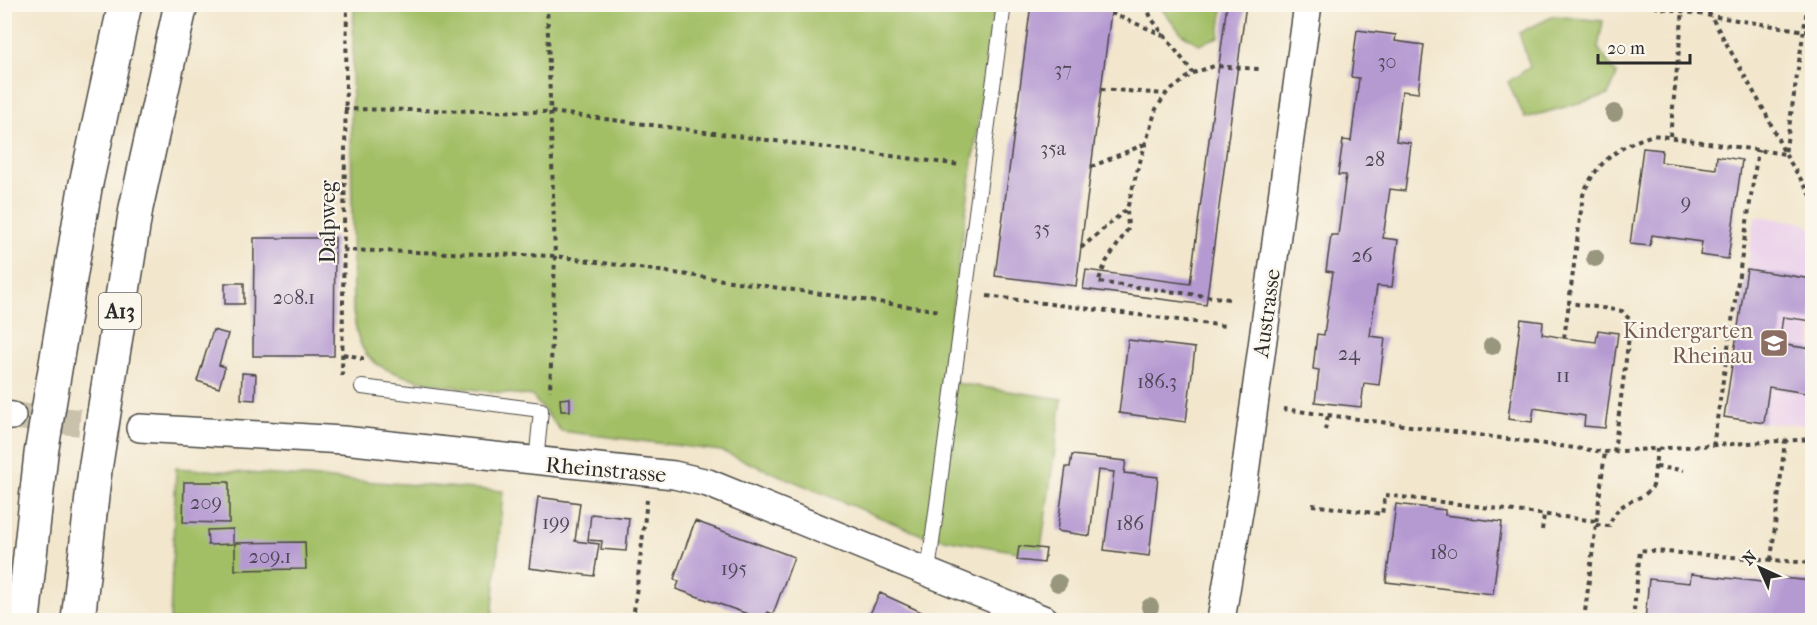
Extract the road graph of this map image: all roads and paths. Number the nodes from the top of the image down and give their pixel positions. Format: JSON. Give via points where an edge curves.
{"nodes":[{"id":1,"x":125,"y":4,"type":"edge"},
{"id":2,"x":182,"y":4,"type":"edge"},
{"id":3,"x":347,"y":4,"type":"edge"},
{"id":4,"x":547,"y":4,"type":"edge"},
{"id":5,"x":1004,"y":4,"type":"edge"},
{"id":6,"x":1146,"y":4,"type":"edge"},
{"id":7,"x":1308,"y":4,"type":"edge"},
{"id":8,"x":1636,"y":4,"type":"edge"},
{"id":9,"x":1704,"y":4,"type":"edge"},
{"id":10,"x":1807,"y":9,"type":"dead end"},
{"id":11,"x":1683,"y":10,"type":"junction"},
{"id":12,"x":1111,"y":13,"type":"dead end"},
{"id":13,"x":1709,"y":14,"type":"junction"},
{"id":14,"x":1803,"y":30,"type":"junction"},
{"id":15,"x":1812,"y":32,"type":"edge"},
{"id":16,"x":1164,"y":36,"type":"junction"},
{"id":17,"x":1259,"y":69,"type":"dead end"},
{"id":18,"x":1193,"y":73,"type":"junction"},
{"id":19,"x":1101,"y":89,"type":"dead end"},
{"id":20,"x":1166,"y":94,"type":"junction"},
{"id":21,"x":344,"y":109,"type":"junction"},
{"id":22,"x":551,"y":112,"type":"junction"},
{"id":23,"x":1670,"y":136,"type":"junction"},
{"id":24,"x":1144,"y":144,"type":"junction"},
{"id":25,"x":1758,"y":150,"type":"junction"},
{"id":26,"x":1785,"y":154,"type":"junction"},
{"id":27,"x":1091,"y":167,"type":"dead end"},
{"id":28,"x":982,"y":168,"type":"junction"},
{"id":29,"x":1812,"y":197,"type":"edge"},
{"id":30,"x":1127,"y":209,"type":"junction"},
{"id":31,"x":1081,"y":248,"type":"dead end"},
{"id":32,"x":343,"y":250,"type":"junction"},
{"id":33,"x":555,"y":256,"type":"junction"},
{"id":34,"x":966,"y":293,"type":"junction"},
{"id":35,"x":1229,"y":299,"type":"dead end"},
{"id":36,"x":1569,"y":303,"type":"junction"},
{"id":37,"x":963,"y":314,"type":"junction"},
{"id":38,"x":1226,"y":326,"type":"dead end"},
{"id":39,"x":1564,"y":338,"type":"dead end"},
{"id":40,"x":342,"y":377,"type":"dead end"},
{"id":41,"x":362,"y":387,"type":"dead end"},
{"id":42,"x":1254,"y":405,"type":"junction"},
{"id":43,"x":541,"y":410,"type":"junction"},
{"id":44,"x":1328,"y":415,"type":"junction"},
{"id":45,"x":141,"y":428,"type":"tunnel mouth"},
{"id":46,"x":1325,"y":430,"type":"dead end"},
{"id":47,"x":1812,"y":439,"type":"edge"},
{"id":48,"x":1785,"y":441,"type":"junction"},
{"id":49,"x":1713,"y":446,"type":"junction"},
{"id":50,"x":1657,"y":449,"type":"junction"},
{"id":51,"x":1605,"y":452,"type":"junction"},
{"id":52,"x":1614,"y":452,"type":"junction"},
{"id":53,"x":536,"y":463,"type":"junction"},
{"id":54,"x":1656,"y":467,"type":"junction"},
{"id":55,"x":1684,"y":470,"type":"dead end"},
{"id":56,"x":648,"y":494,"type":"dead end"},
{"id":57,"x":1312,"y":505,"type":"dead end"},
{"id":58,"x":1544,"y":514,"type":"junction"},
{"id":59,"x":1596,"y":523,"type":"junction"},
{"id":60,"x":1542,"y":530,"type":"dead end"},
{"id":61,"x":1771,"y":560,"type":"junction"},
{"id":62,"x":1812,"y":563,"type":"edge"},
{"id":63,"x":928,"y":572,"type":"junction"},
{"id":64,"x":23,"y":621,"type":"edge"},
{"id":65,"x":78,"y":621,"type":"edge"},
{"id":66,"x":633,"y":621,"type":"edge"},
{"id":67,"x":1045,"y":621,"type":"edge"},
{"id":68,"x":1221,"y":621,"type":"edge"},
{"id":69,"x":1584,"y":621,"type":"edge"},
{"id":70,"x":1633,"y":621,"type":"edge"}],
"edges":[{"from":1,"to":64,"type":"highway","number":"A13","via":[[83,200],[41,454]]},
{"from":2,"to":65,"type":"highway","number":"A13","via":[[136,208],[95,470]]},
{"from":3,"to":21,"type":"path","name":"Dalpweg"},
{"from":4,"to":22,"type":"path"},
{"from":5,"to":28,"type":"lane"},
{"from":6,"to":16,"type":"path"},
{"from":7,"to":42,"type":"street","name":"Austrasse"},
{"from":8,"to":11,"type":"path"},
{"from":9,"to":13,"type":"path"},
{"from":10,"to":14,"type":"path"},
{"from":11,"to":13,"type":"path"},
{"from":11,"to":23,"type":"path"},
{"from":12,"to":16,"type":"path"},
{"from":13,"to":14,"type":"path"},
{"from":13,"to":26,"type":"path"},
{"from":14,"to":15,"type":"path"},
{"from":14,"to":26,"type":"path"},
{"from":16,"to":18,"type":"path"},
{"from":17,"to":18,"type":"path","via":[[1214,66]]},
{"from":18,"to":20,"type":"path"},
{"from":19,"to":20,"type":"path"},
{"from":20,"to":24,"type":"path","via":[[1156,109]]},
{"from":21,"to":22,"type":"path"},
{"from":21,"to":32,"type":"path","name":"Dalpweg"},
{"from":22,"to":28,"type":"path"},
{"from":22,"to":33,"type":"path"},
{"from":23,"to":25,"type":"path"},
{"from":23,"to":36,"type":"path","via":[[1653,135],[1619,150],[1606,158],[1588,181]]},
{"from":24,"to":27,"type":"path"},
{"from":24,"to":30,"type":"path"},
{"from":25,"to":26,"type":"path"},
{"from":25,"to":49,"type":"path"},
{"from":26,"to":29,"type":"path"},
{"from":28,"to":34,"type":"lane"},
{"from":30,"to":31,"type":"path"},
{"from":30,"to":35,"type":"path","via":[[1128,229],[1098,282]]},
{"from":32,"to":33,"type":"path"},
{"from":32,"to":40,"type":"path","name":"Dalpweg"},
{"from":33,"to":37,"type":"path"},
{"from":33,"to":43,"type":"path","via":[[549,397]]},
{"from":34,"to":37,"type":"lane"},
{"from":34,"to":38,"type":"path"},
{"from":36,"to":39,"type":"path"},
{"from":36,"to":52,"type":"path","via":[[1622,311],[1631,321]]},
{"from":37,"to":63,"type":"lane"},
{"from":41,"to":43,"type":"lane"},
{"from":42,"to":44,"type":"path"},
{"from":42,"to":68,"type":"street","name":"Austrasse"},
{"from":43,"to":53,"type":"lane"},
{"from":44,"to":46,"type":"path"},
{"from":44,"to":51,"type":"path"},
{"from":45,"to":53,"type":"street","name":"Rheinstrasse","via":[[343,440]]},
{"from":47,"to":48,"type":"path"},
{"from":48,"to":49,"type":"path"},
{"from":48,"to":61,"type":"path"},
{"from":49,"to":50,"type":"path"},
{"from":50,"to":52,"type":"path"},
{"from":50,"to":54,"type":"path"},
{"from":51,"to":52,"type":"path"},
{"from":51,"to":59,"type":"path"},
{"from":53,"to":63,"type":"street","name":"Rheinstrasse","via":[[650,471],[708,483]]},
{"from":54,"to":55,"type":"path"},
{"from":54,"to":59,"type":"path","via":[[1650,491],[1623,504],[1609,526]]},
{"from":56,"to":66,"type":"path"},
{"from":57,"to":58,"type":"path","via":[[1382,514],[1385,495]]},
{"from":58,"to":59,"type":"path"},
{"from":58,"to":60,"type":"path"},
{"from":59,"to":69,"type":"path"},
{"from":61,"to":62,"type":"path"},
{"from":61,"to":70,"type":"path","via":[[1640,550]]},
{"from":63,"to":67,"type":"street","name":"Rheinstrasse"}]}
